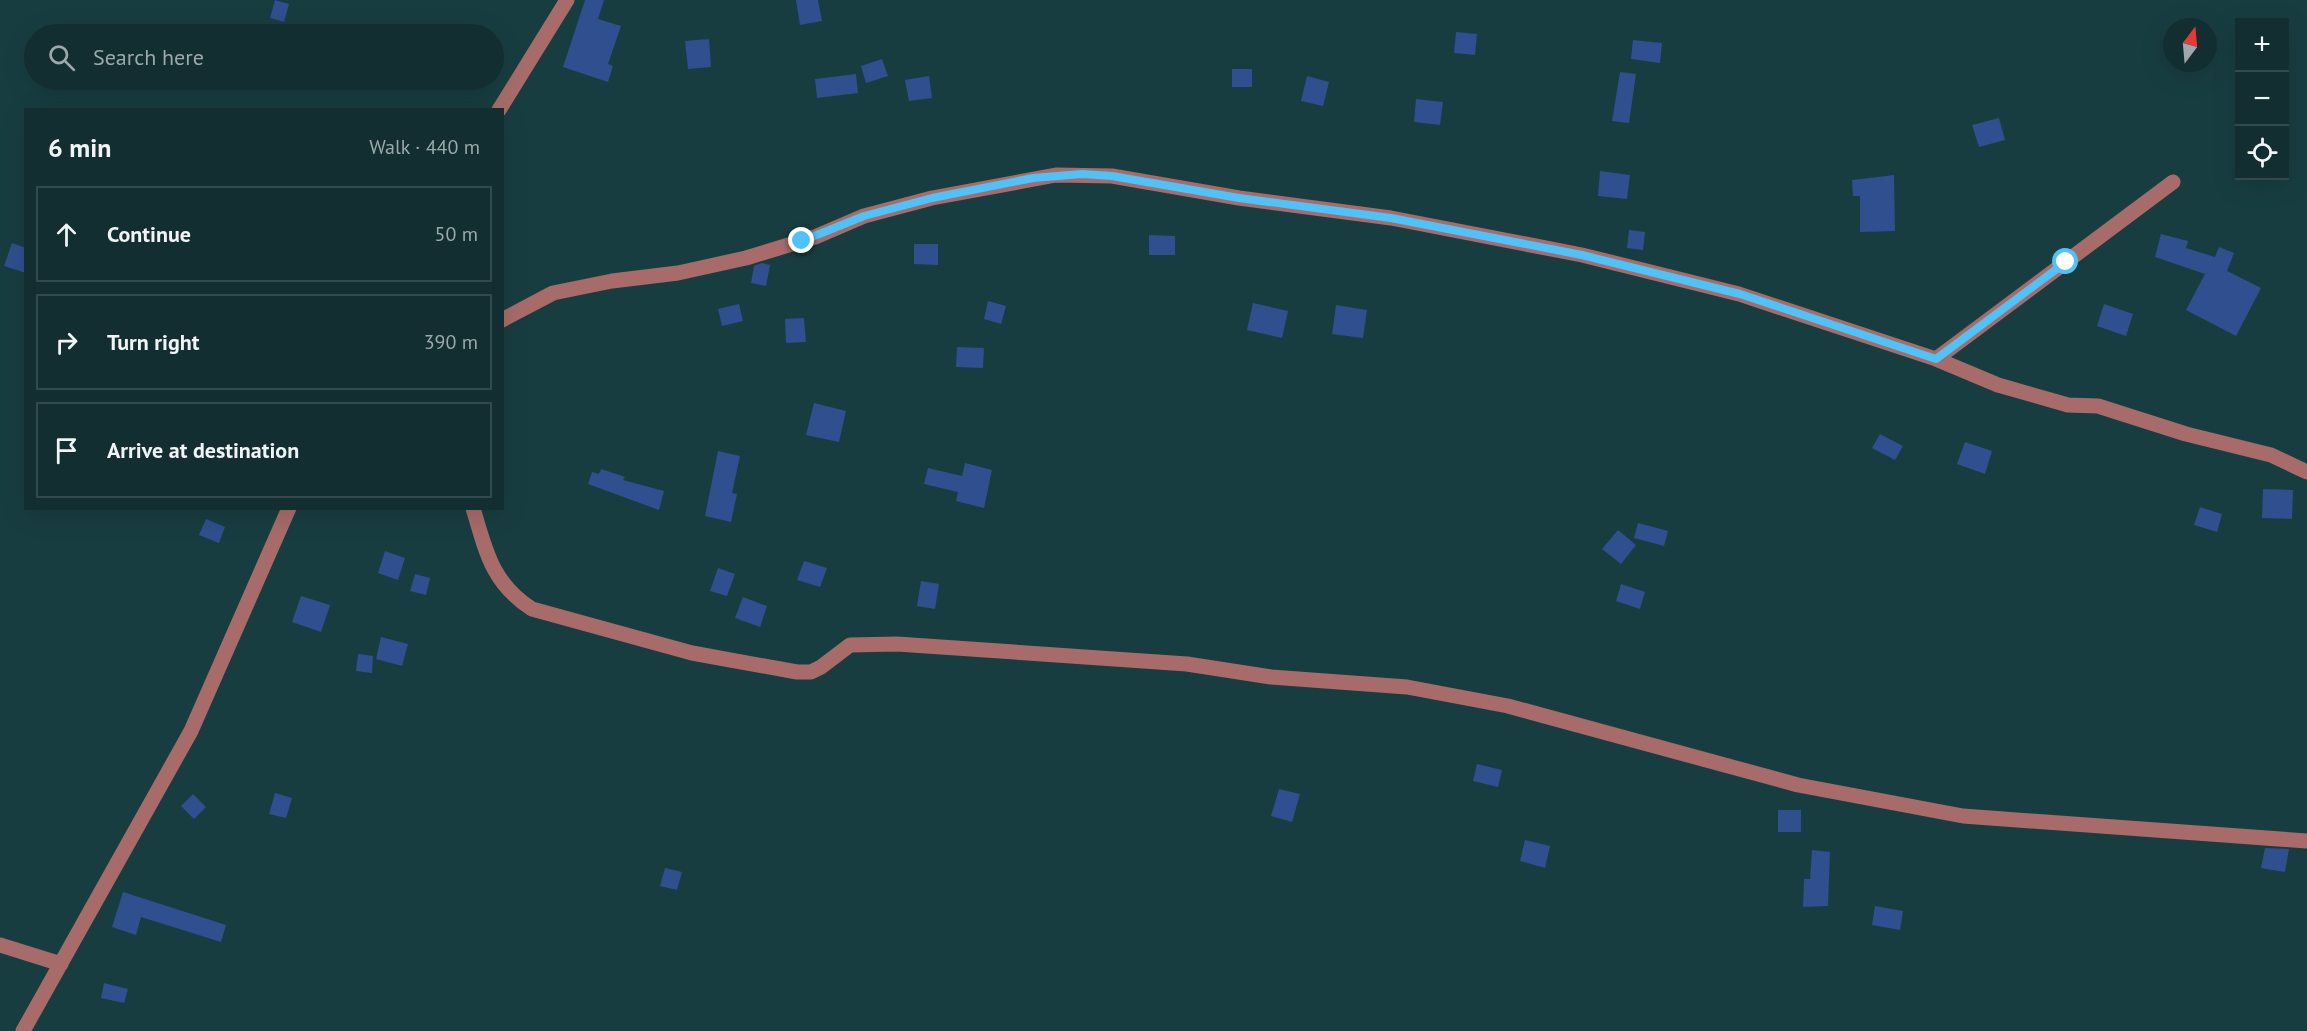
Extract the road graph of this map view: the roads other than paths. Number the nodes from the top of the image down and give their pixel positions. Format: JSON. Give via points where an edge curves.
{"nodes":[{"id":1,"x":567,"y":0,"type":"edge"},
{"id":2,"x":500,"y":108,"type":"edge"},
{"id":3,"x":2173,"y":182,"type":"dead end"},
{"id":4,"x":504,"y":319,"type":"edge"},
{"id":5,"x":1936,"y":359,"type":"junction"},
{"id":6,"x":2307,"y":472,"type":"edge"},
{"id":7,"x":288,"y":510,"type":"edge"},
{"id":8,"x":474,"y":510,"type":"edge"},
{"id":9,"x":2307,"y":841,"type":"edge"},
{"id":10,"x":0,"y":945,"type":"edge"},
{"id":11,"x":61,"y":964,"type":"junction"},
{"id":12,"x":24,"y":1031,"type":"edge"}],
"edges":[{"from":1,"to":2,"type":"street"},
{"from":3,"to":5,"type":"street"},
{"from":4,"to":5,"type":"street","via":[[553,293],[746,258],[815,237],[864,216],[932,198],[1033,178],[1082,174],[1391,218],[1582,255],[1740,294]]},
{"from":5,"to":6,"type":"street","via":[[2009,389],[2068,405],[2098,406],[2271,455]]},
{"from":7,"to":11,"type":"street","via":[[191,731]]},
{"from":8,"to":9,"type":"street","via":[[484,547],[500,581],[513,597],[532,609],[754,666],[811,672],[850,645],[897,644],[1155,662],[1271,677],[1407,687],[1508,706],[1798,785],[1962,816]]},
{"from":10,"to":11,"type":"street"},
{"from":11,"to":12,"type":"street"}]}
